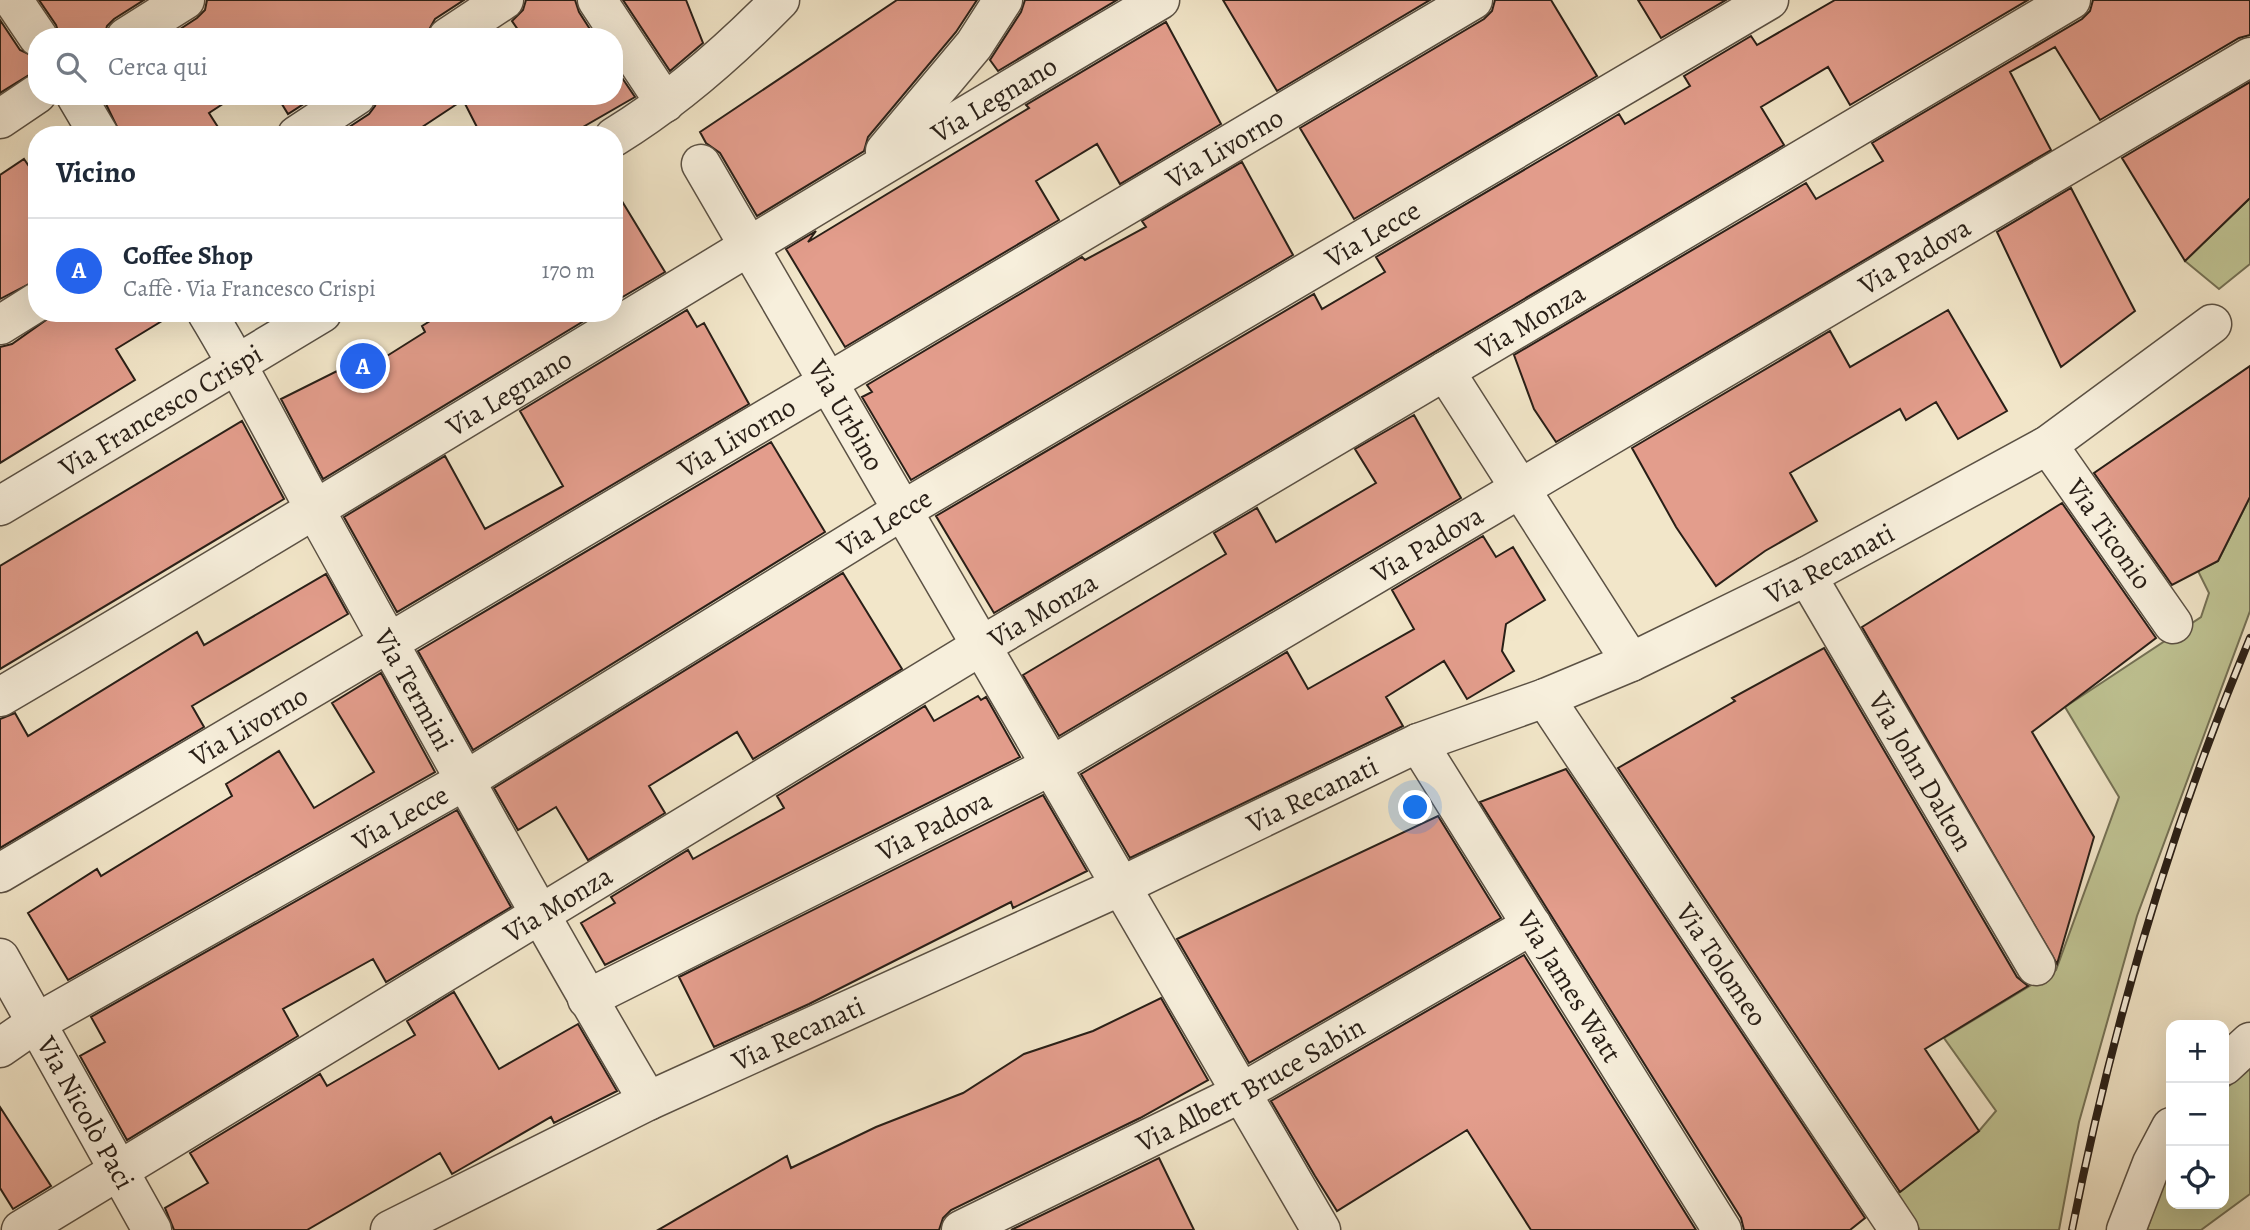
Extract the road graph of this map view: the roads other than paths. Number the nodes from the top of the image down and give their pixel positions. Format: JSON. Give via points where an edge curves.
{"nodes":[{"id":1,"x":13,"y":0,"type":"edge"},
{"id":2,"x":185,"y":0,"type":"edge"},
{"id":3,"x":504,"y":0,"type":"edge"},
{"id":4,"x":597,"y":0,"type":"edge"},
{"id":5,"x":779,"y":0,"type":"edge"},
{"id":6,"x":1003,"y":0,"type":"edge"},
{"id":7,"x":1160,"y":0,"type":"edge"},
{"id":8,"x":1473,"y":0,"type":"edge"},
{"id":9,"x":1769,"y":0,"type":"edge"},
{"id":10,"x":2071,"y":0,"type":"edge"},
{"id":11,"x":32,"y":28,"type":"edge"},
{"id":12,"x":140,"y":28,"type":"edge"},
{"id":13,"x":461,"y":28,"type":"edge"},
{"id":14,"x":615,"y":28,"type":"edge"},
{"id":15,"x":623,"y":39,"type":"edge"},
{"id":16,"x":2250,"y":57,"type":"edge"},
{"id":17,"x":28,"y":100,"type":"edge"},
{"id":18,"x":665,"y":103,"type":"junction"},
{"id":19,"x":81,"y":105,"type":"edge"},
{"id":20,"x":342,"y":105,"type":"edge"},
{"id":21,"x":0,"y":118,"type":"edge"},
{"id":22,"x":94,"y":126,"type":"edge"},
{"id":23,"x":311,"y":126,"type":"edge"},
{"id":24,"x":623,"y":130,"type":"edge"},
{"id":25,"x":701,"y":164,"type":"dead end"},
{"id":26,"x":869,"y":172,"type":"junction"},
{"id":27,"x":748,"y":245,"type":"junction"},
{"id":28,"x":28,"y":308,"type":"edge"},
{"id":29,"x":212,"y":322,"type":"edge"},
{"id":30,"x":307,"y":322,"type":"edge"},
{"id":31,"x":2212,"y":324,"type":"dead end"},
{"id":32,"x":0,"y":325,"type":"edge"},
{"id":33,"x":238,"y":364,"type":"junction"},
{"id":34,"x":1445,"y":371,"type":"junction"},
{"id":35,"x":828,"y":383,"type":"junction"},
{"id":36,"x":2048,"y":444,"type":"junction"},
{"id":37,"x":1522,"y":489,"type":"junction"},
{"id":38,"x":0,"y":506,"type":"edge"},
{"id":39,"x":903,"y":510,"type":"junction"},
{"id":40,"x":316,"y":512,"type":"junction"},
{"id":41,"x":1807,"y":576,"type":"junction"},
{"id":42,"x":2173,"y":624,"type":"dead end"},
{"id":43,"x":388,"y":641,"type":"junction"},
{"id":44,"x":981,"y":646,"type":"junction"},
{"id":45,"x":1631,"y":662,"type":"junction"},
{"id":46,"x":0,"y":697,"type":"edge"},
{"id":47,"x":1545,"y":698,"type":"junction"},
{"id":48,"x":1418,"y":743,"type":"junction"},
{"id":49,"x":1052,"y":766,"type":"junction"},
{"id":50,"x":466,"y":780,"type":"junction"},
{"id":51,"x":0,"y":873,"type":"edge"},
{"id":52,"x":1121,"y":886,"type":"junction"},
{"id":53,"x":540,"y":914,"type":"junction"},
{"id":54,"x":1532,"y":925,"type":"junction"},
{"id":55,"x":0,"y":958,"type":"edge"},
{"id":56,"x":2036,"y":966,"type":"dead end"},
{"id":57,"x":587,"y":999,"type":"junction"},
{"id":58,"x":36,"y":1023,"type":"junction"},
{"id":59,"x":2250,"y":1042,"type":"edge"},
{"id":60,"x":0,"y":1048,"type":"edge"},
{"id":61,"x":2229,"y":1061,"type":"edge"},
{"id":62,"x":1241,"y":1093,"type":"junction"},
{"id":63,"x":648,"y":1101,"type":"junction"},
{"id":64,"x":2166,"y":1136,"type":"edge"},
{"id":65,"x":119,"y":1171,"type":"junction"},
{"id":66,"x":1320,"y":1229,"type":"edge"},
{"id":67,"x":21,"y":1230,"type":"edge"},
{"id":68,"x":152,"y":1230,"type":"edge"},
{"id":69,"x":390,"y":1230,"type":"edge"},
{"id":70,"x":961,"y":1230,"type":"edge"},
{"id":71,"x":1722,"y":1230,"type":"edge"},
{"id":72,"x":1899,"y":1230,"type":"edge"},
{"id":73,"x":2126,"y":1230,"type":"edge"}],
"edges":[{"from":1,"to":11,"type":"street"},
{"from":2,"to":12,"type":"street"},
{"from":3,"to":13,"type":"street"},
{"from":4,"to":14,"type":"street"},
{"from":5,"to":18,"type":"street","via":[[733,48]]},
{"from":6,"to":26,"type":"street","via":[[974,45]]},
{"from":7,"to":26,"type":"street","name":"Via Legnano"},
{"from":8,"to":35,"type":"street","name":"Via Livorno"},
{"from":9,"to":39,"type":"street","name":"Via Lecce"},
{"from":10,"to":34,"type":"street","name":"Via Monza"},
{"from":15,"to":18,"type":"street"},
{"from":16,"to":37,"type":"street","name":"Via Padova"},
{"from":17,"to":21,"type":"street"},
{"from":18,"to":24,"type":"street"},
{"from":19,"to":22,"type":"street"},
{"from":20,"to":23,"type":"street"},
{"from":25,"to":27,"type":"street","name":"Via Urbino"},
{"from":26,"to":27,"type":"street","name":"Via Legnano"},
{"from":27,"to":35,"type":"street","name":"Via Urbino"},
{"from":27,"to":40,"type":"street","name":"Via Legnano"},
{"from":28,"to":32,"type":"street"},
{"from":29,"to":33,"type":"street","name":"Via Termini"},
{"from":30,"to":33,"type":"street","name":"Via Francesco Crispi"},
{"from":31,"to":36,"type":"street","name":"Via Recanati"},
{"from":33,"to":38,"type":"street","name":"Via Francesco Crispi"},
{"from":33,"to":40,"type":"street","name":"Via Termini"},
{"from":34,"to":37,"type":"street"},
{"from":34,"to":44,"type":"street","name":"Via Monza"},
{"from":35,"to":39,"type":"street","name":"Via Urbino"},
{"from":35,"to":43,"type":"street","name":"Via Livorno"},
{"from":36,"to":41,"type":"street","name":"Via Recanati"},
{"from":36,"to":42,"type":"street","name":"Via Ticonio"},
{"from":37,"to":45,"type":"street"},
{"from":37,"to":49,"type":"street","name":"Via Padova"},
{"from":39,"to":44,"type":"street","name":"Via Urbino"},
{"from":39,"to":50,"type":"street","name":"Via Lecce"},
{"from":40,"to":43,"type":"street","name":"Via Termini"},
{"from":40,"to":46,"type":"street","name":"Via Legnano"},
{"from":41,"to":45,"type":"street","name":"Via Recanati"},
{"from":41,"to":56,"type":"street","name":"Via John Dalton"},
{"from":43,"to":50,"type":"street","name":"Via Termini"},
{"from":43,"to":51,"type":"street","name":"Via Livorno"},
{"from":44,"to":49,"type":"street","name":"Via Urbino"},
{"from":44,"to":53,"type":"street","name":"Via Monza"},
{"from":45,"to":47,"type":"street","name":"Via Recanati"},
{"from":47,"to":48,"type":"street","name":"Via Recanati"},
{"from":47,"to":72,"type":"street","name":"Via Tolomeo"},
{"from":48,"to":52,"type":"street","name":"Via Recanati"},
{"from":48,"to":54,"type":"street","name":"Via James Watt"},
{"from":49,"to":52,"type":"street","name":"Via Urbino"},
{"from":49,"to":57,"type":"street","name":"Via Padova"},
{"from":50,"to":53,"type":"street","name":"Via Termini"},
{"from":50,"to":58,"type":"street","name":"Via Lecce"},
{"from":52,"to":62,"type":"street","name":"Via Urbino"},
{"from":52,"to":63,"type":"street","name":"Via Recanati"},
{"from":53,"to":57,"type":"street","name":"Via Termini"},
{"from":53,"to":65,"type":"street","name":"Via Monza"},
{"from":54,"to":62,"type":"street","name":"Via Albert Bruce Sabin"},
{"from":54,"to":71,"type":"street","name":"Via James Watt"},
{"from":55,"to":58,"type":"street","name":"Via Nicolò Paci"},
{"from":57,"to":63,"type":"street","name":"Via Termini"},
{"from":58,"to":60,"type":"street","name":"Via Lecce"},
{"from":58,"to":65,"type":"street","name":"Via Nicolò Paci"},
{"from":59,"to":61,"type":"street"},
{"from":62,"to":66,"type":"street","name":"Via Urbino"},
{"from":62,"to":70,"type":"street","name":"Via Albert Bruce Sabin"},
{"from":63,"to":69,"type":"street","name":"Via Recanati"},
{"from":64,"to":73,"type":"street"},
{"from":65,"to":67,"type":"street","name":"Via Monza"},
{"from":65,"to":68,"type":"street","name":"Via Nicolò Paci"}]}
